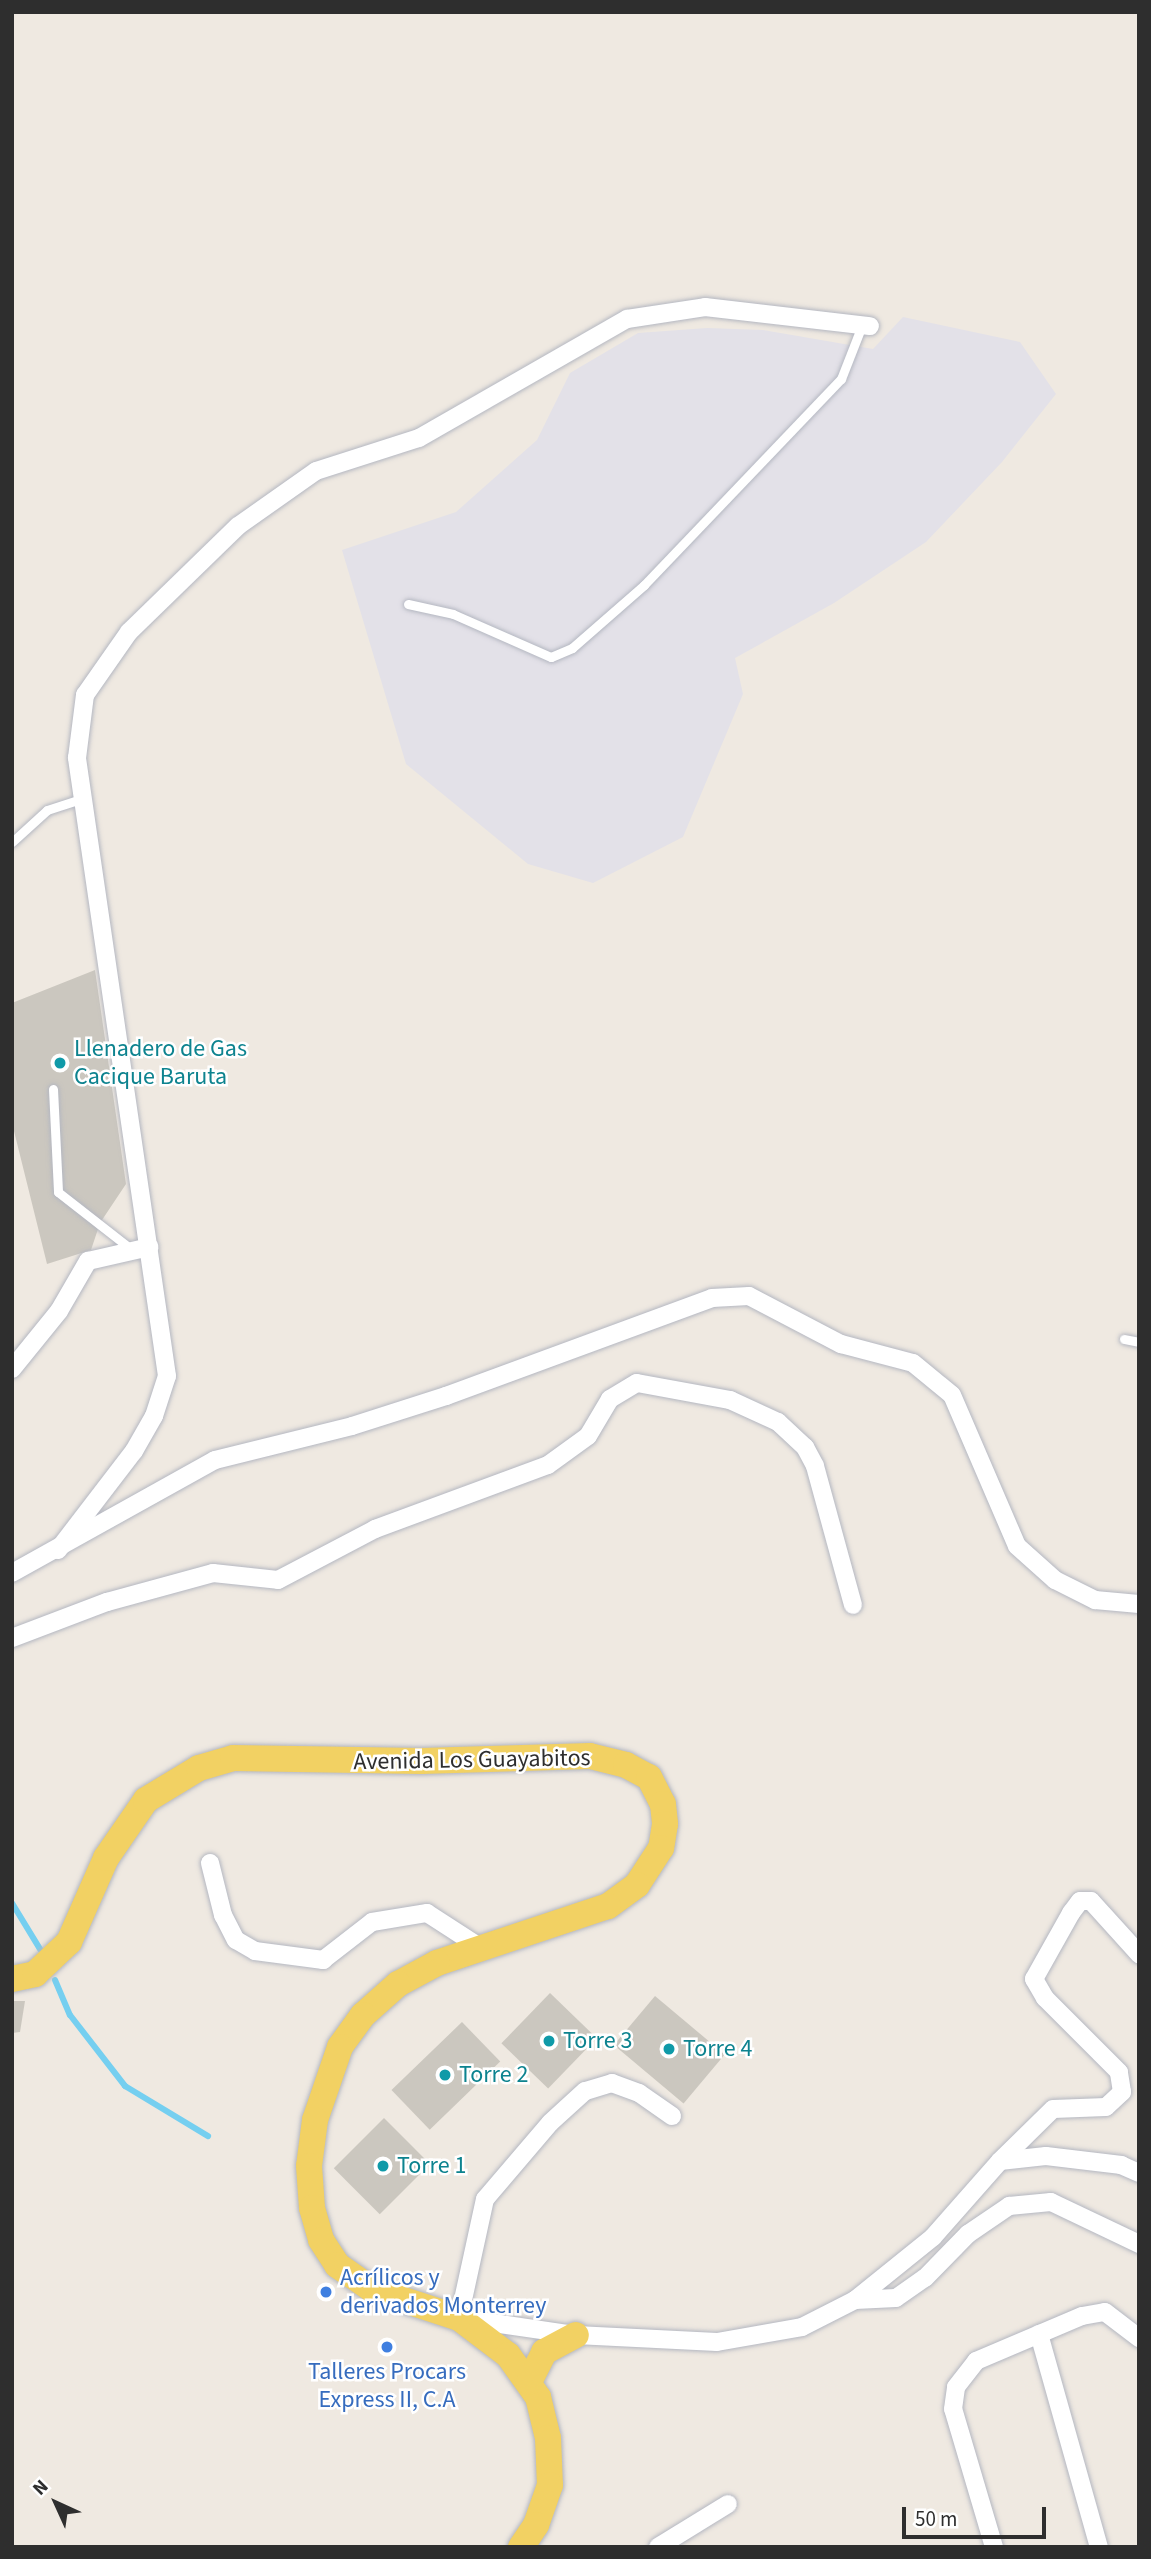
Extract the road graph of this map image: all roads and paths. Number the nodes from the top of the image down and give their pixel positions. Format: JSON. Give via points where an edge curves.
{"nodes":[{"id":1,"x":866,"y":326,"type":"joint"},
{"id":2,"x":408,"y":604,"type":"dead end"},
{"id":3,"x":83,"y":797,"type":"junction"},
{"id":4,"x":12,"y":842,"type":"edge"},
{"id":5,"x":53,"y":1089,"type":"dead end"},
{"id":6,"x":149,"y":1247,"type":"junction"},
{"id":7,"x":131,"y":1249,"type":"junction"},
{"id":8,"x":1124,"y":1339,"type":"dead end"},
{"id":9,"x":1139,"y":1342,"type":"edge"},
{"id":10,"x":12,"y":1368,"type":"edge"},
{"id":11,"x":58,"y":1550,"type":"junction"},
{"id":12,"x":12,"y":1573,"type":"edge"},
{"id":13,"x":1139,"y":1604,"type":"edge"},
{"id":14,"x":853,"y":1605,"type":"dead end"},
{"id":15,"x":12,"y":1638,"type":"edge"},
{"id":16,"x":210,"y":1863,"type":"dead end"},
{"id":17,"x":481,"y":1948,"type":"junction"},
{"id":18,"x":1139,"y":1954,"type":"edge"},
{"id":19,"x":12,"y":1979,"type":"edge"},
{"id":20,"x":672,"y":2116,"type":"dead end"},
{"id":21,"x":1000,"y":2161,"type":"junction"},
{"id":22,"x":1139,"y":2173,"type":"edge"},
{"id":23,"x":1139,"y":2244,"type":"edge"},
{"id":24,"x":855,"y":2300,"type":"junction"},
{"id":25,"x":458,"y":2318,"type":"junction"},
{"id":26,"x":1039,"y":2334,"type":"junction"},
{"id":27,"x":576,"y":2335,"type":"junction"},
{"id":28,"x":1139,"y":2338,"type":"edge"},
{"id":29,"x":529,"y":2382,"type":"junction"},
{"id":30,"x":728,"y":2504,"type":"dead end"},
{"id":31,"x":521,"y":2547,"type":"edge"},
{"id":32,"x":658,"y":2547,"type":"edge"},
{"id":33,"x":994,"y":2547,"type":"edge"},
{"id":34,"x":1099,"y":2547,"type":"edge"}],
"edges":[{"from":1,"to":2,"type":"lane","via":[[841,379],[644,585],[572,648],[551,657],[453,614]]},
{"from":1,"to":3,"type":"street","via":[[705,307],[627,319],[419,439],[316,471],[238,526],[129,632],[85,695],[77,758]]},
{"from":3,"to":4,"type":"lane","via":[[47,810]]},
{"from":3,"to":6,"type":"street"},
{"from":5,"to":7,"type":"lane","via":[[58,1192]]},
{"from":6,"to":7,"type":"street"},
{"from":6,"to":11,"type":"street","via":[[167,1376],[154,1416],[134,1451]]},
{"from":7,"to":10,"type":"street","via":[[88,1261],[59,1311]]},
{"from":8,"to":9,"type":"lane"},
{"from":11,"to":12,"type":"street"},
{"from":11,"to":13,"type":"street","via":[[215,1460],[352,1426],[446,1396],[712,1298],[749,1296],[841,1344],[913,1363],[952,1395],[1017,1546],[1055,1580],[1095,1600]]},
{"from":14,"to":15,"type":"street","via":[[815,1466],[805,1447],[778,1422],[730,1400],[637,1383],[610,1399],[588,1436],[548,1465],[375,1529],[278,1580],[213,1573],[107,1602]]},
{"from":16,"to":17,"type":"street","via":[[223,1915],[236,1940],[255,1951],[323,1960],[372,1922],[427,1913]]},
{"from":17,"to":19,"type":"main road","name":"Avenida Los Guayabitos","via":[[595,1911],[620,1900],[638,1885],[661,1848],[665,1824],[663,1804],[649,1777],[590,1756],[421,1761],[233,1758],[199,1768],[146,1800],[106,1858],[68,1942],[36,1974]]},
{"from":17,"to":25,"type":"main road","name":"Avenida Los Guayabitos","via":[[437,1963],[398,1984],[350,2031],[318,2101],[309,2166],[316,2224],[337,2265],[359,2285]]},
{"from":18,"to":21,"type":"street","via":[[1091,1901],[1080,1901],[1071,1913],[1034,1979],[1045,1998],[1119,2072],[1122,2092],[1106,2107],[1053,2109],[1041,2115]]},
{"from":20,"to":25,"type":"street","via":[[639,2093],[612,2083],[585,2091],[550,2123],[485,2199]]},
{"from":21,"to":22,"type":"street","via":[[1046,2156],[1121,2165]]},
{"from":21,"to":24,"type":"street","via":[[933,2237]]},
{"from":23,"to":24,"type":"street","via":[[1051,2202],[1009,2206],[968,2234],[925,2278],[896,2298]]},
{"from":24,"to":27,"type":"street","via":[[802,2327],[717,2342]]},
{"from":25,"to":27,"type":"street"},
{"from":25,"to":29,"type":"main road","name":"Avenida Los Guayabitos","via":[[508,2355]]},
{"from":26,"to":28,"type":"street","via":[[1105,2312]]},
{"from":26,"to":33,"type":"street","via":[[976,2361],[956,2387],[953,2409]]},
{"from":26,"to":34,"type":"street"},
{"from":27,"to":29,"type":"main road","via":[[544,2352],[532,2367]]},
{"from":29,"to":31,"type":"main road","name":"Avenida Los Guayabitos","via":[[544,2415],[550,2473],[547,2500]]},
{"from":30,"to":32,"type":"street"}]}
